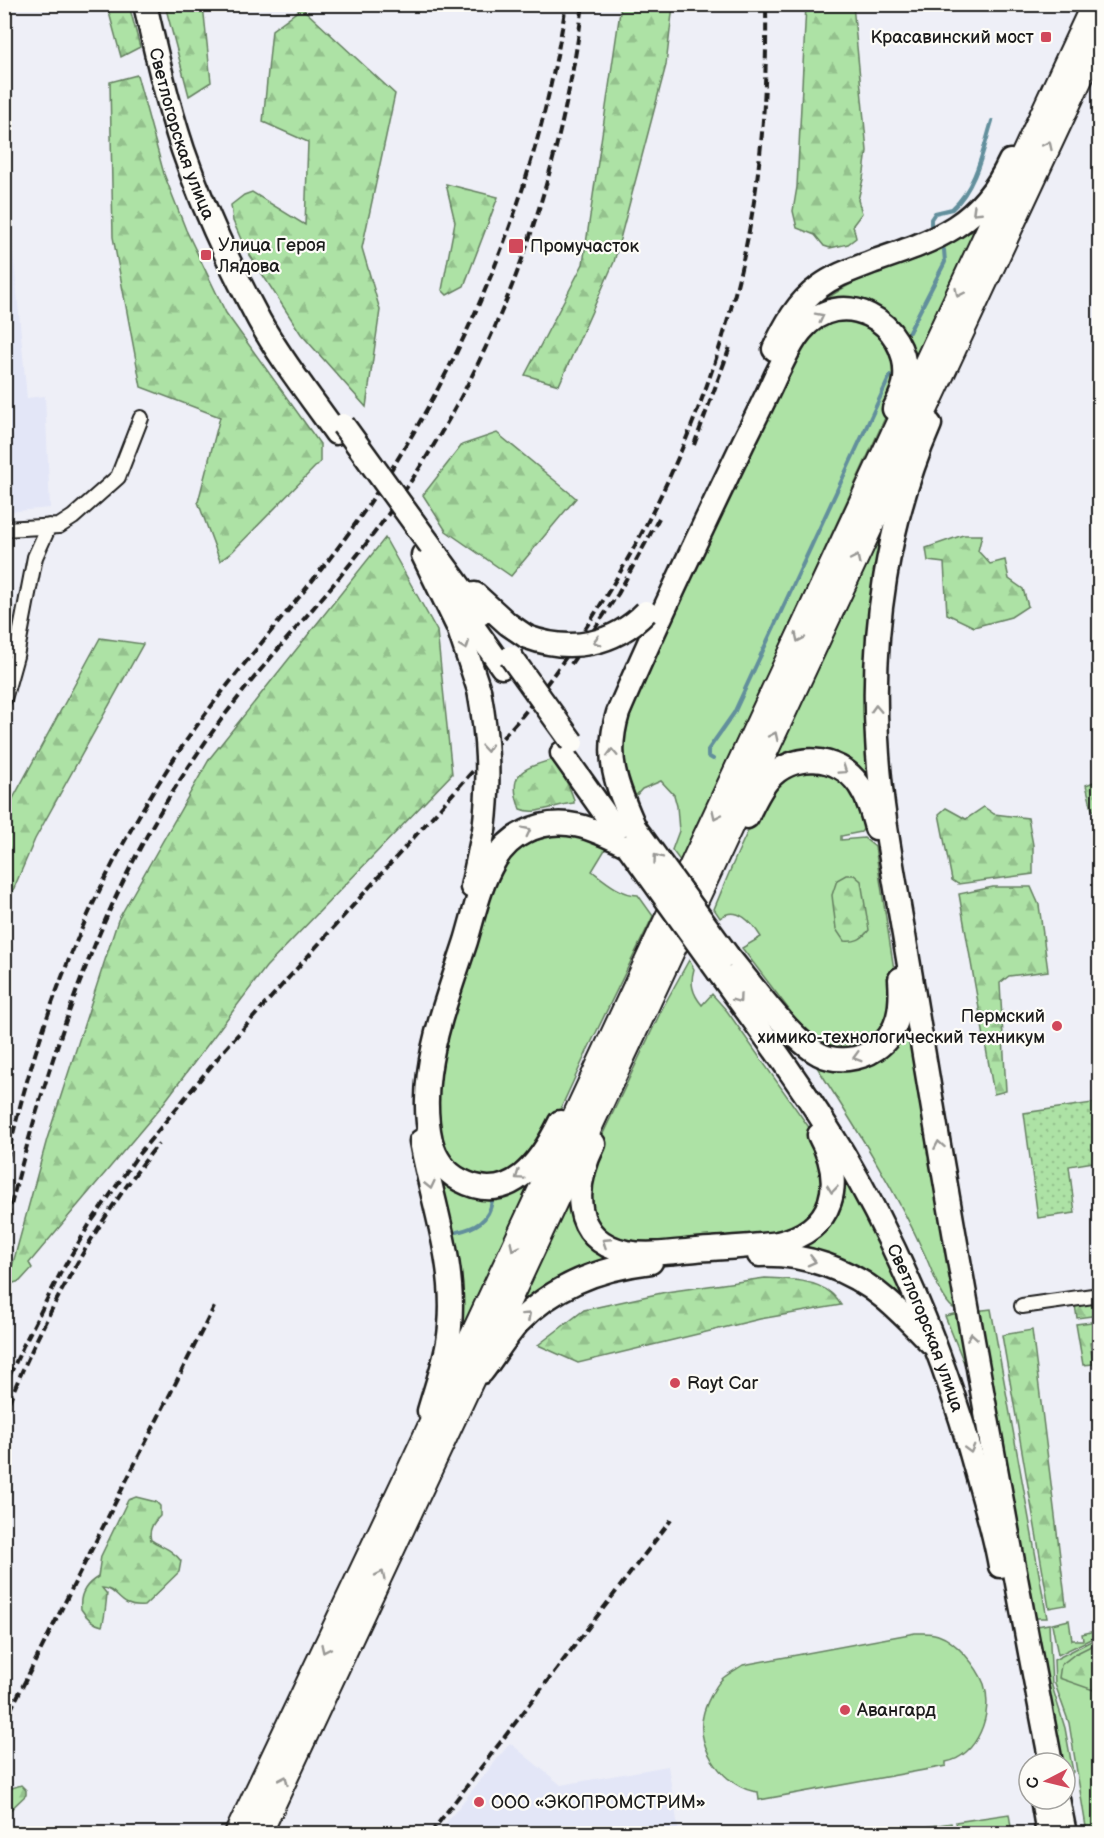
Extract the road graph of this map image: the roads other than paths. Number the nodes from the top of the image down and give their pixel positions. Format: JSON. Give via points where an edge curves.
{"nodes":[{"id":1,"x":145,"y":4,"type":"edge"},
{"id":2,"x":1083,"y":4,"type":"edge"},
{"id":3,"x":1094,"y":4,"type":"edge"},
{"id":4,"x":1100,"y":36,"type":"edge"},
{"id":5,"x":1035,"y":105,"type":"junction"},
{"id":6,"x":1020,"y":164,"type":"junction"},
{"id":7,"x":1024,"y":198,"type":"junction"},
{"id":8,"x":141,"y":418,"type":"dead end"},
{"id":9,"x":49,"y":526,"type":"junction"},
{"id":10,"x":4,"y":528,"type":"edge"},
{"id":11,"x":427,"y":551,"type":"junction"},
{"id":12,"x":823,"y":585,"type":"junction"},
{"id":13,"x":10,"y":657,"type":"edge"},
{"id":14,"x":4,"y":699,"type":"edge"},
{"id":15,"x":632,"y":837,"type":"junction"},
{"id":16,"x":678,"y":941,"type":"junction"},
{"id":17,"x":724,"y":965,"type":"junction"},
{"id":18,"x":656,"y":988,"type":"junction"},
{"id":19,"x":618,"y":1022,"type":"junction"},
{"id":20,"x":756,"y":1024,"type":"junction"},
{"id":21,"x":1100,"y":1295,"type":"edge"},
{"id":22,"x":1023,"y":1306,"type":"dead end"},
{"id":23,"x":938,"y":1350,"type":"junction"},
{"id":24,"x":466,"y":1395,"type":"junction"},
{"id":25,"x":416,"y":1457,"type":"junction"},
{"id":26,"x":1014,"y":1560,"type":"junction"},
{"id":27,"x":1034,"y":1751,"type":"edge"},
{"id":28,"x":1049,"y":1751,"type":"edge"},
{"id":29,"x":1044,"y":1811,"type":"edge"},
{"id":30,"x":1060,"y":1811,"type":"edge"},
{"id":31,"x":237,"y":1833,"type":"edge"},
{"id":32,"x":260,"y":1833,"type":"edge"},
{"id":33,"x":1048,"y":1833,"type":"edge"},
{"id":34,"x":1065,"y":1833,"type":"edge"}],
"edges":[{"from":1,"to":11,"type":"main road","name":"Светлогорская улица","via":[[183,150],[206,209],[259,320],[277,350],[340,429]]},
{"from":2,"to":5,"type":"main road"},
{"from":3,"to":6,"type":"highway"},
{"from":7,"to":4,"type":"highway","one_way":true},
{"from":5,"to":6,"type":"main road"},
{"from":5,"to":11,"type":"main road","one_way":true,"bridge":true,"via":[[1000,180],[970,217],[933,240],[832,279],[795,310],[660,595],[624,630],[580,645],[556,645],[527,637],[493,612]]},
{"from":6,"to":12,"type":"highway","one_way":true},
{"from":16,"to":7,"type":"highway","one_way":true},
{"from":26,"to":7,"type":"main road","one_way":true,"via":[[980,1388],[896,891],[880,781],[875,699],[886,571],[906,487],[928,428],[991,289]]},
{"from":8,"to":9,"type":"street","via":[[118,477],[73,517]]},
{"from":9,"to":10,"type":"street"},
{"from":9,"to":13,"type":"street","via":[[35,558]]},
{"from":11,"to":15,"type":"main road","bridge":true},
{"from":11,"to":25,"type":"main road","one_way":true,"bridge":true,"via":[[472,665],[485,729],[488,798],[469,901],[421,1073],[421,1140],[447,1262],[451,1315],[446,1352]]},
{"from":15,"to":12,"type":"main road","one_way":true,"via":[[613,771],[612,731],[618,713],[789,348],[814,319],[847,309],[869,314],[889,329],[903,357],[905,380]]},
{"from":12,"to":19,"type":"highway","one_way":true},
{"from":13,"to":14,"type":"street"},
{"from":15,"to":17,"type":"main road","bridge":true},
{"from":19,"to":15,"type":"main road","one_way":true,"via":[[579,1085],[547,1148],[530,1169],[508,1184],[490,1188],[471,1184],[447,1170],[435,1152],[429,1129],[429,1073],[444,1010],[479,898],[495,861],[514,838],[549,823],[562,822]]},
{"from":16,"to":17,"type":"main road","one_way":true,"via":[[724,865],[768,780],[778,770],[799,761],[838,765],[860,785],[876,829],[900,976],[901,1005],[893,1032],[884,1043],[861,1057],[834,1059],[819,1055]]},
{"from":16,"to":18,"type":"highway"},
{"from":17,"to":20,"type":"main road","name":"Светлогорская улица","one_way":true},
{"from":17,"to":26,"type":"main road","name":"Светлогорская улица","via":[[824,1098],[910,1247],[951,1342],[978,1419]]},
{"from":20,"to":18,"type":"main road","one_way":true,"via":[[827,1152],[834,1187],[824,1215],[804,1234],[778,1243],[664,1253],[616,1249],[596,1235],[585,1221],[580,1184],[591,1150],[636,1055]]},
{"from":18,"to":24,"type":"highway"},
{"from":19,"to":25,"type":"highway","one_way":true},
{"from":20,"to":23,"type":"main road","name":"Светлогорская улица","via":[[818,1114],[870,1201],[898,1255]]},
{"from":21,"to":22,"type":"street"},
{"from":24,"to":23,"type":"main road","one_way":true,"via":[[516,1325],[548,1298],[599,1273],[651,1262],[764,1255],[824,1264],[884,1298]]},
{"from":23,"to":27,"type":"main road","name":"Светлогорская улица","one_way":true,"via":[[963,1423],[999,1558]]},
{"from":32,"to":24,"type":"highway","one_way":true},
{"from":25,"to":31,"type":"highway","one_way":true},
{"from":26,"to":28,"type":"main road"},
{"from":29,"to":33,"type":"main road"},
{"from":30,"to":34,"type":"main road"}]}
